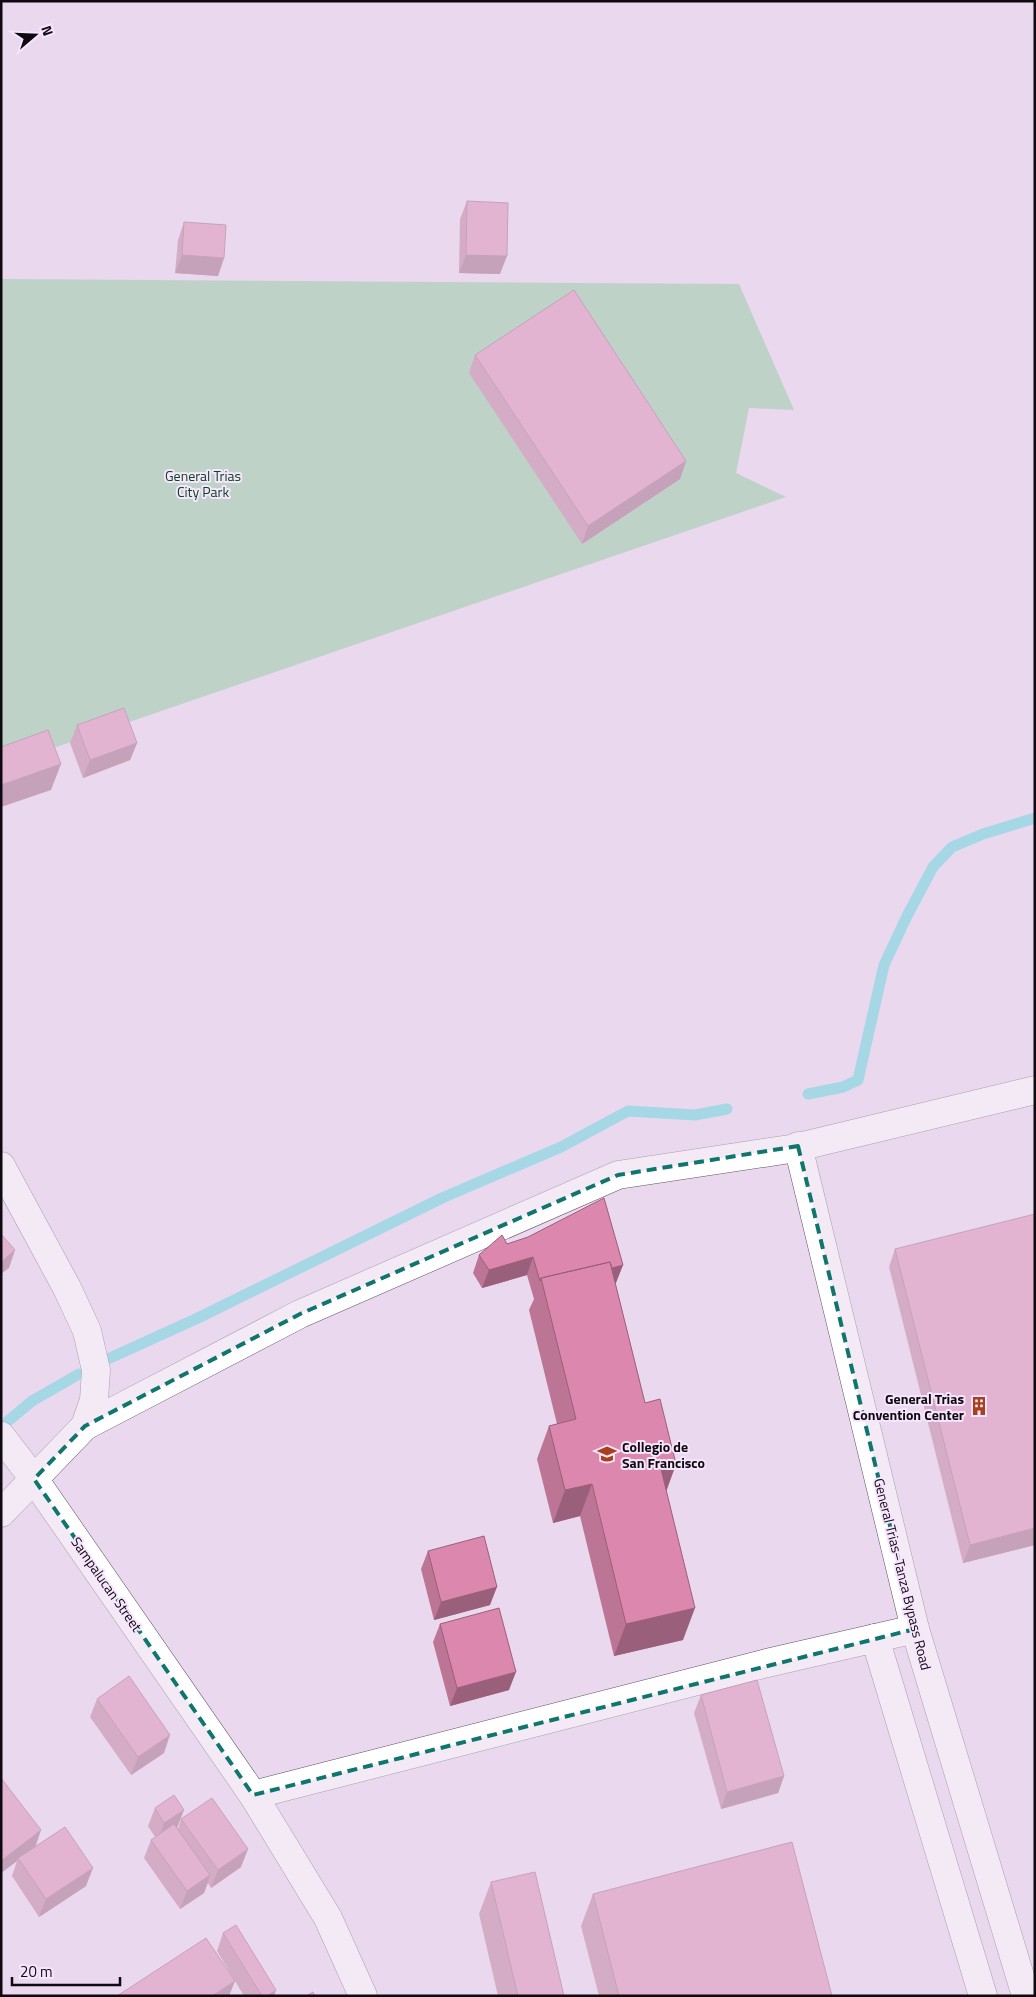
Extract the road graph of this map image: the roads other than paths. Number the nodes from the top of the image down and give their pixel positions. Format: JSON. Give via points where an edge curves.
{"nodes":[{"id":1,"x":1035,"y":1090,"type":"edge"},
{"id":2,"x":798,"y":1146,"type":"junction"},
{"id":3,"x":1,"y":1166,"type":"edge"},
{"id":4,"x":84,"y":1426,"type":"junction"},
{"id":5,"x":1,"y":1436,"type":"edge"},
{"id":6,"x":34,"y":1479,"type":"junction"},
{"id":7,"x":1,"y":1513,"type":"edge"},
{"id":8,"x":914,"y":1629,"type":"junction"},
{"id":9,"x":875,"y":1638,"type":"junction"},
{"id":10,"x":253,"y":1795,"type":"junction"},
{"id":11,"x":363,"y":1996,"type":"edge"},
{"id":12,"x":983,"y":1996,"type":"edge"},
{"id":13,"x":1026,"y":1996,"type":"edge"}],
"edges":[{"from":1,"to":2,"type":"street"},
{"from":2,"to":4,"type":"street","via":[[618,1175],[300,1314]]},
{"from":2,"to":8,"type":"street","name":"General Trias–Tanza Bypass Road"},
{"from":3,"to":4,"type":"street","via":[[87,1331],[96,1370],[94,1400]]},
{"from":4,"to":6,"type":"street"},
{"from":5,"to":6,"type":"street","name":"Sampalucan Street"},
{"from":6,"to":7,"type":"street"},
{"from":6,"to":10,"type":"street","name":"Sampalucan Street"},
{"from":8,"to":9,"type":"street"},
{"from":8,"to":13,"type":"street","name":"General Trias–Tanza Bypass Road"},
{"from":9,"to":10,"type":"street"},
{"from":9,"to":12,"type":"street"},
{"from":10,"to":11,"type":"street","name":"Sampalucan Street","via":[[328,1918]]}]}
